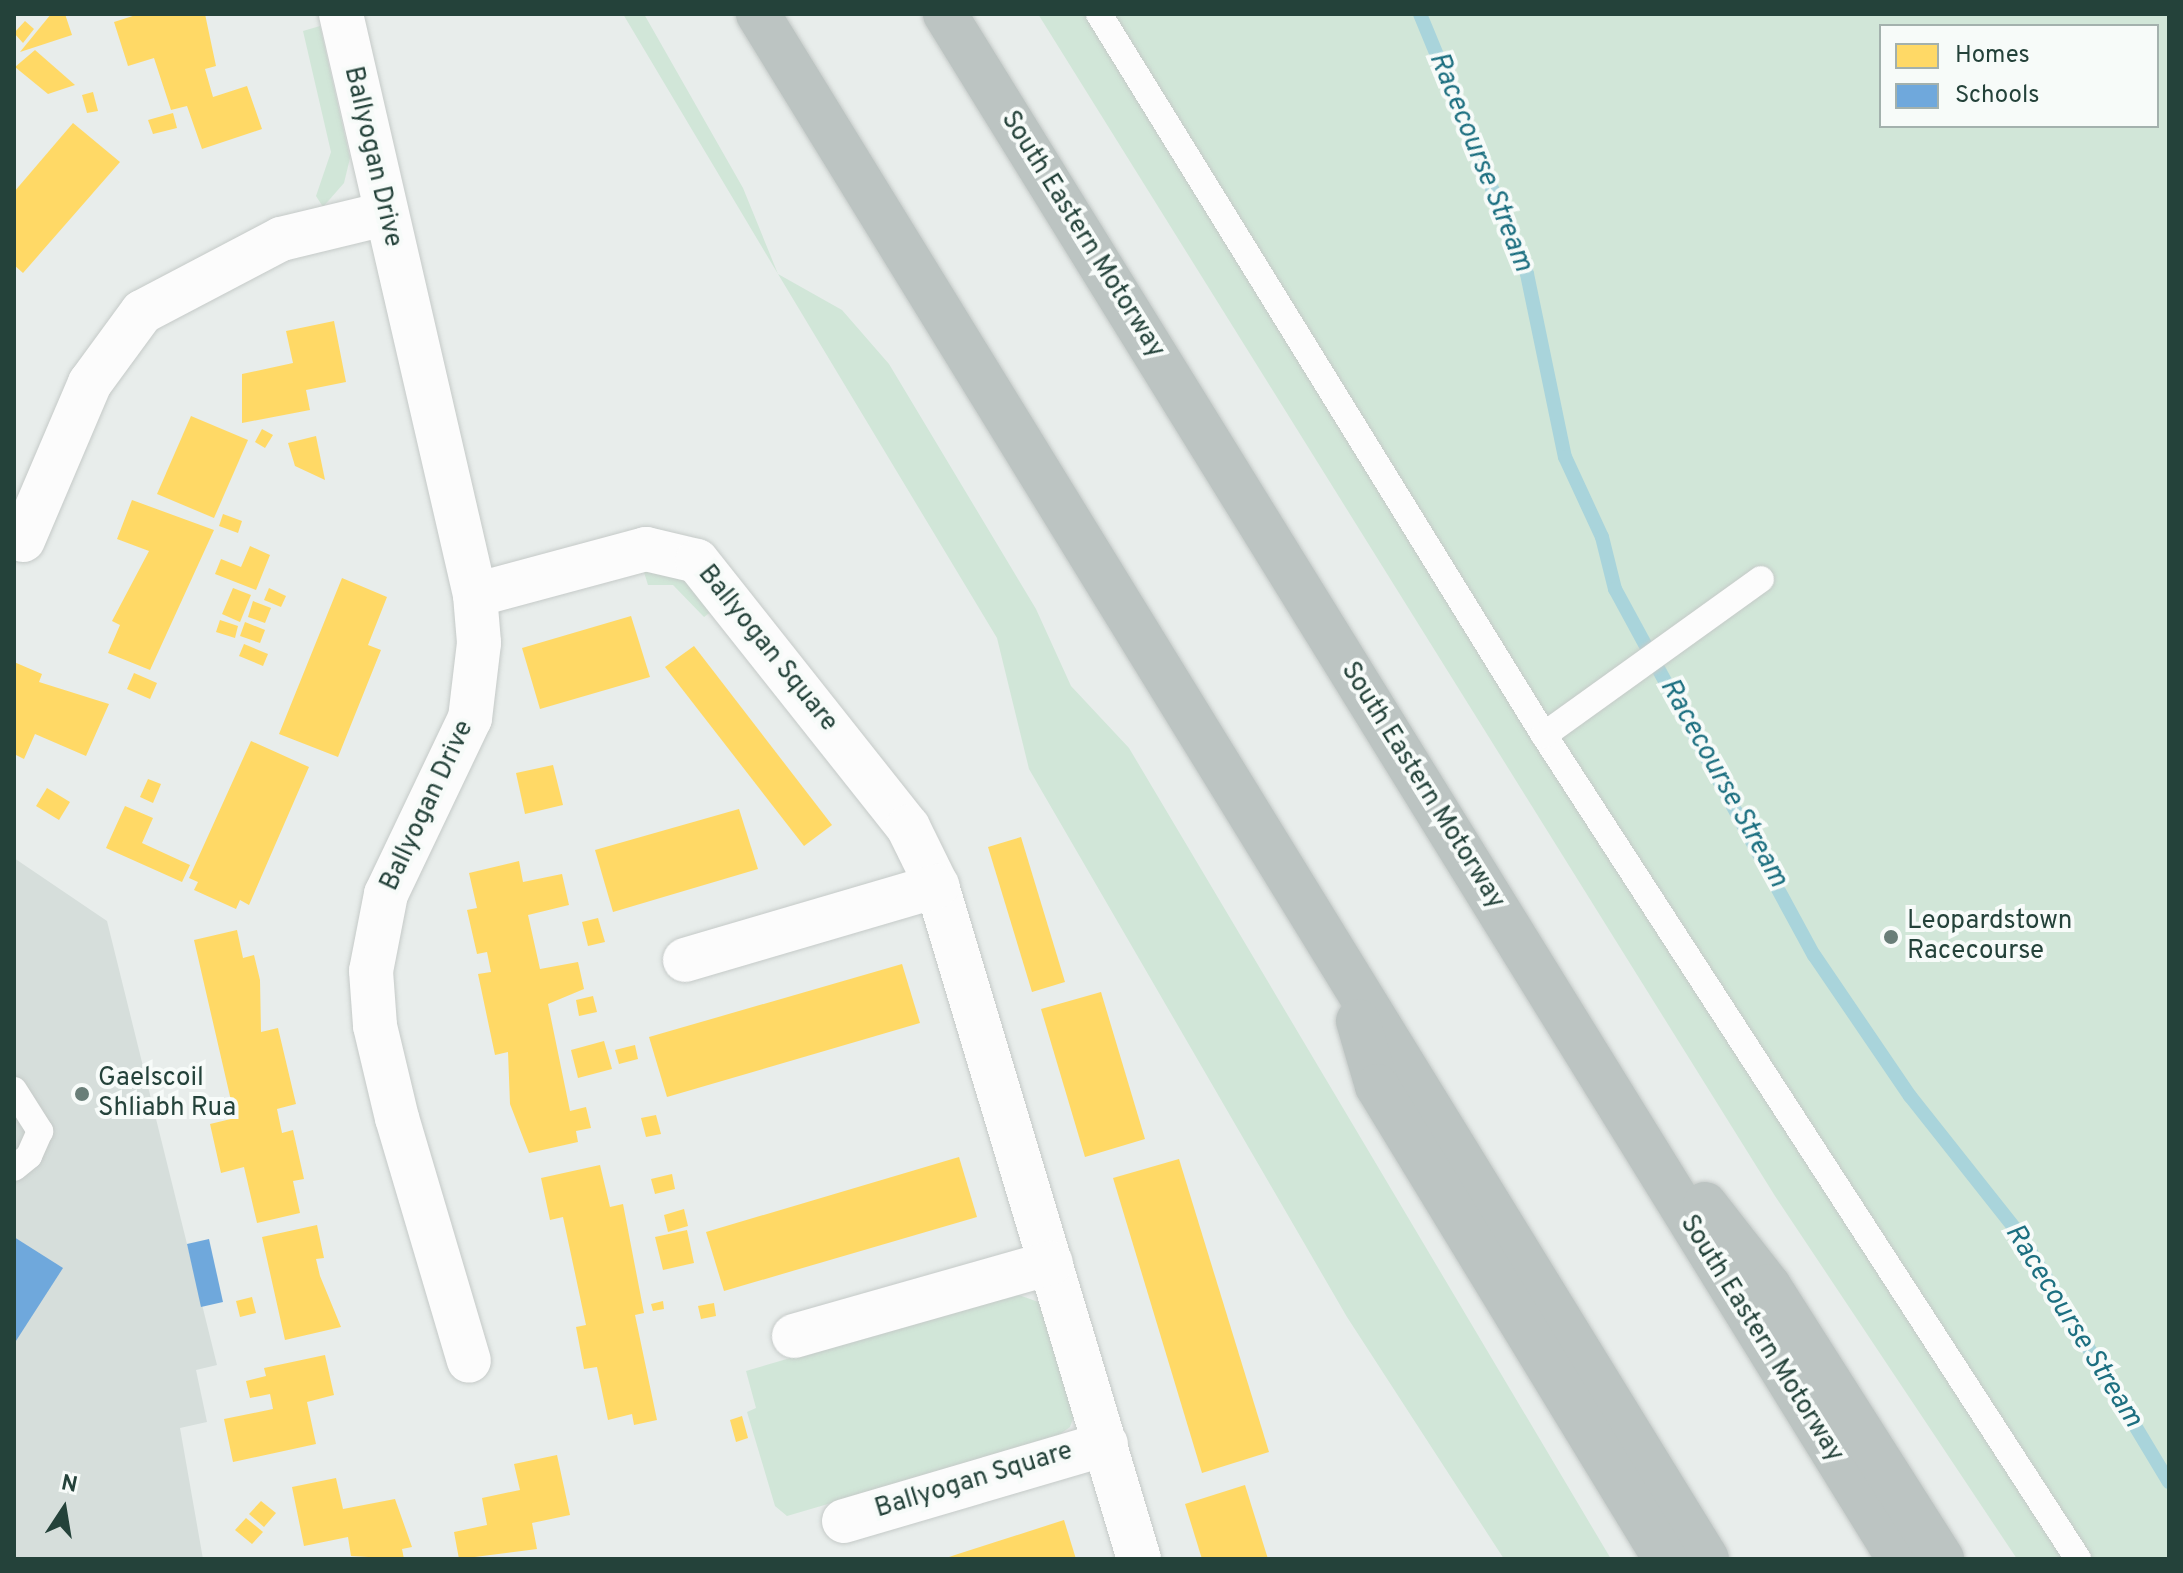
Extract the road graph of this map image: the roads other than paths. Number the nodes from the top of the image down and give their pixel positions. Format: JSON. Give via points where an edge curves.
{"nodes":[{"id":1,"x":341,"y":14,"type":"edge"},
{"id":2,"x":758,"y":14,"type":"edge"},
{"id":3,"x":945,"y":14,"type":"edge"},
{"id":4,"x":1099,"y":14,"type":"edge"},
{"id":5,"x":384,"y":214,"type":"junction"},
{"id":6,"x":23,"y":540,"type":"dead end"},
{"id":7,"x":1761,"y":579,"type":"dead end"},
{"id":8,"x":475,"y":595,"type":"junction"},
{"id":9,"x":1544,"y":735,"type":"junction"},
{"id":10,"x":937,"y":886,"type":"junction"},
{"id":11,"x":685,"y":960,"type":"dead end"},
{"id":12,"x":1342,"y":968,"type":"junction"},
{"id":13,"x":1574,"y":1034,"type":"junction"},
{"id":14,"x":14,"y":1090,"type":"edge"},
{"id":15,"x":14,"y":1168,"type":"edge"},
{"id":16,"x":1051,"y":1263,"type":"junction"},
{"id":17,"x":794,"y":1336,"type":"dead end"},
{"id":18,"x":469,"y":1361,"type":"dead end"},
{"id":19,"x":1106,"y":1444,"type":"junction"},
{"id":20,"x":844,"y":1521,"type":"dead end"},
{"id":21,"x":1139,"y":1559,"type":"edge"},
{"id":22,"x":1665,"y":1559,"type":"edge"},
{"id":23,"x":1707,"y":1559,"type":"edge"},
{"id":24,"x":1899,"y":1559,"type":"edge"},
{"id":25,"x":1942,"y":1559,"type":"edge"},
{"id":26,"x":2078,"y":1559,"type":"edge"}],
"edges":[{"from":1,"to":5,"type":"street","name":"Ballyogan Drive"},
{"from":2,"to":12,"type":"highway"},
{"from":3,"to":13,"type":"highway","name":"South Eastern Motorway"},
{"from":4,"to":9,"type":"lane"},
{"from":5,"to":6,"type":"street","via":[[281,239],[142,312],[90,383]]},
{"from":5,"to":8,"type":"street","name":"Ballyogan Drive"},
{"from":7,"to":9,"type":"lane","via":[[1691,635]]},
{"from":8,"to":10,"type":"street","name":"Ballyogan Square","via":[[646,549],[697,561],[908,827]]},
{"from":8,"to":18,"type":"street","name":"Ballyogan Drive","via":[[479,643],[470,718],[386,894],[371,971],[375,1026],[397,1118]]},
{"from":9,"to":26,"type":"lane"},
{"from":10,"to":11,"type":"street"},
{"from":10,"to":16,"type":"street","name":"Ballyogan Square"},
{"from":12,"to":22,"type":"highway","via":[[1377,1086]]},
{"from":12,"to":23,"type":"highway"},
{"from":13,"to":24,"type":"highway","name":"South Eastern Motorway"},
{"from":13,"to":25,"type":"highway","via":[[1769,1286]]},
{"from":14,"to":15,"type":"lane","via":[[40,1131],[29,1156]]},
{"from":16,"to":17,"type":"street"},
{"from":16,"to":19,"type":"street","name":"Ballyogan Square"},
{"from":19,"to":20,"type":"street","name":"Ballyogan Square"},
{"from":19,"to":21,"type":"street","name":"Ballyogan Square"}]}
